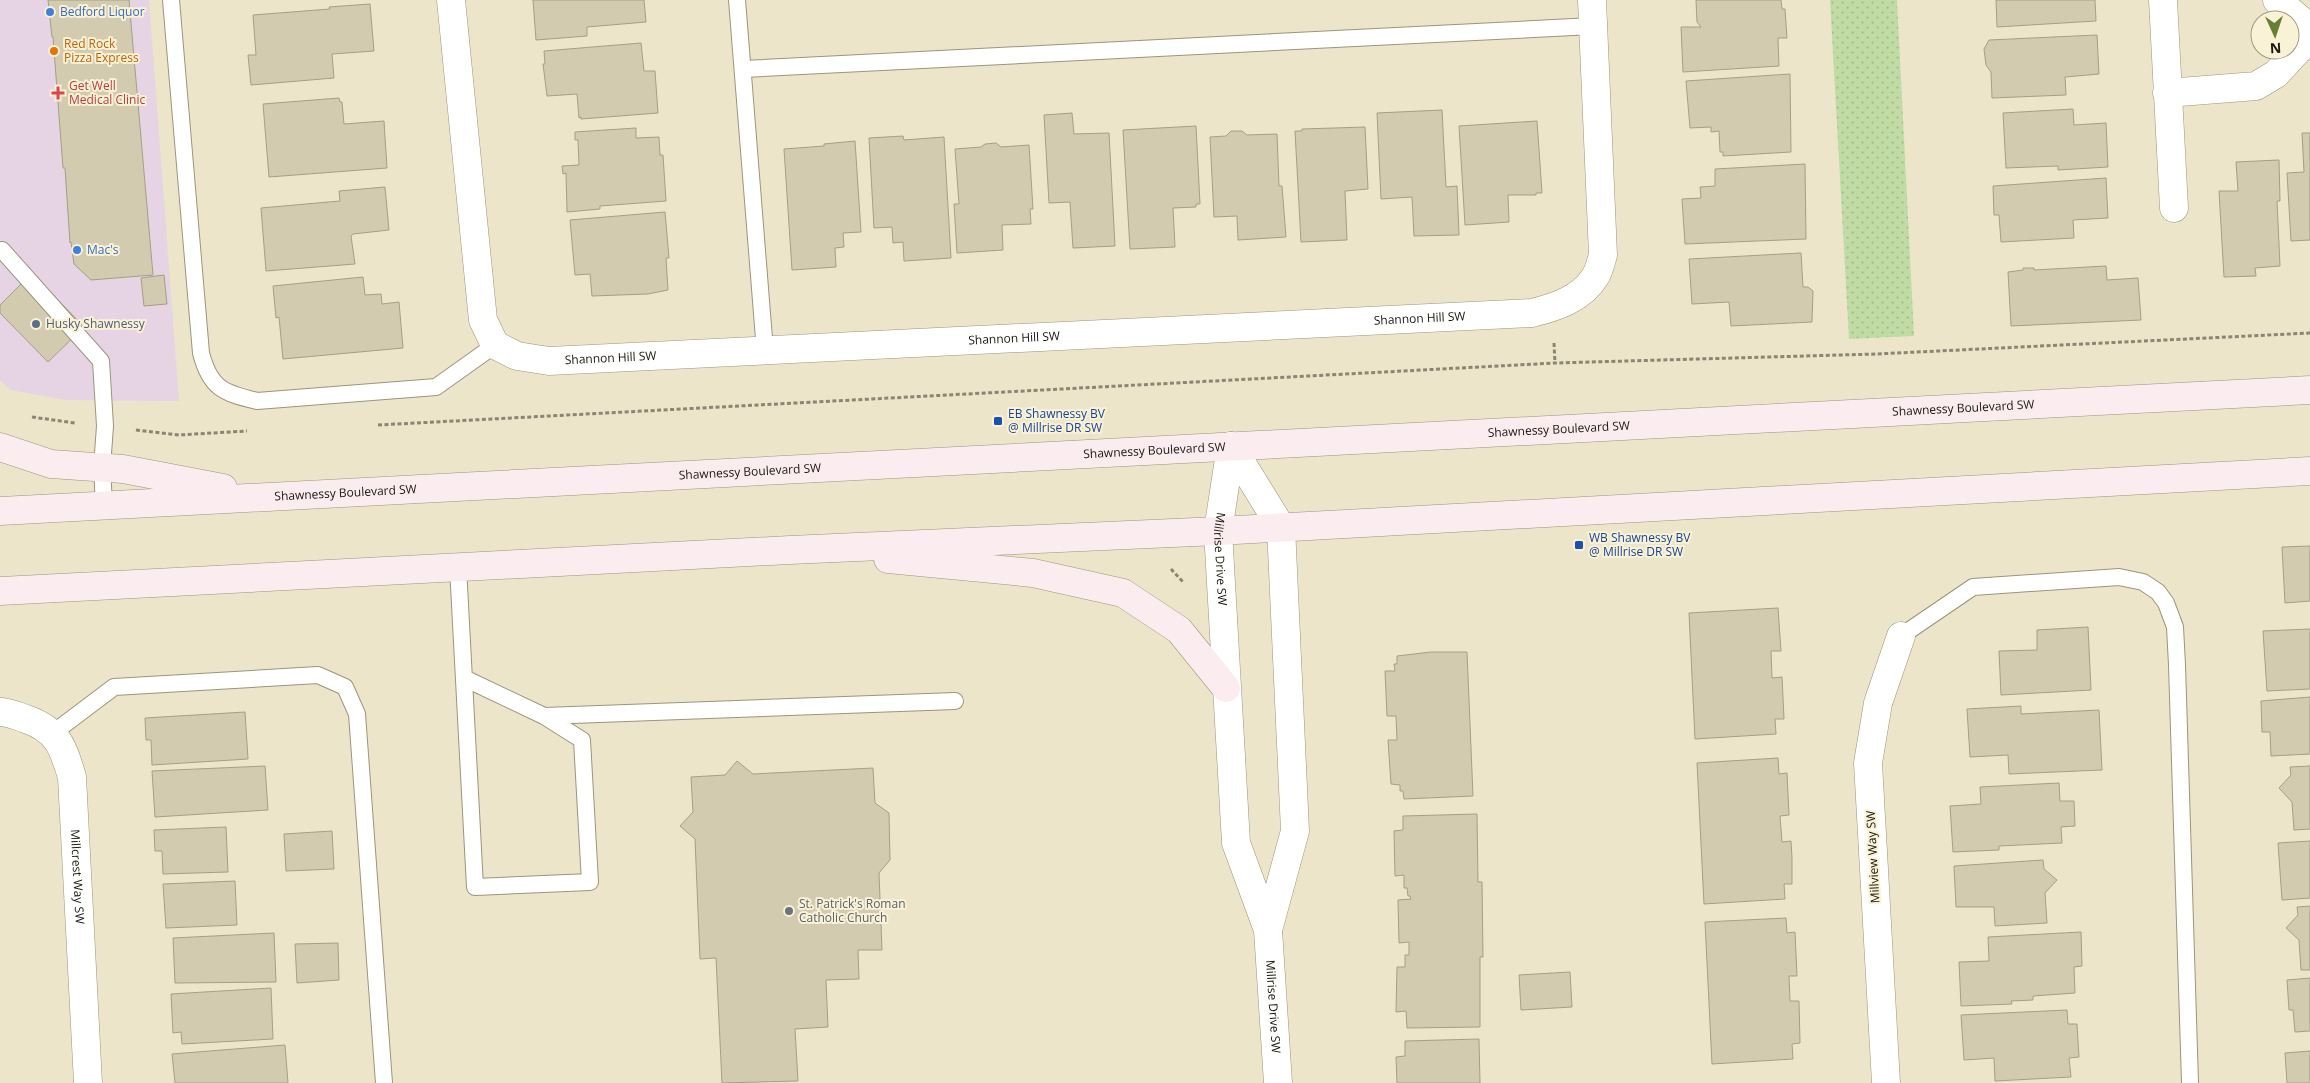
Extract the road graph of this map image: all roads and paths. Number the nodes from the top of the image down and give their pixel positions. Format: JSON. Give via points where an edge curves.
{"nodes":[{"id":1,"x":171,"y":0,"type":"edge"},
{"id":2,"x":451,"y":0,"type":"edge"},
{"id":3,"x":737,"y":0,"type":"edge"},
{"id":4,"x":2163,"y":0,"type":"edge"},
{"id":5,"x":2277,"y":0,"type":"edge"},
{"id":6,"x":1593,"y":13,"type":"edge"},
{"id":7,"x":2310,"y":28,"type":"edge"},
{"id":8,"x":2310,"y":37,"type":"edge"},
{"id":9,"x":744,"y":69,"type":"junction"},
{"id":10,"x":2167,"y":93,"type":"junction"},
{"id":11,"x":2174,"y":208,"type":"dead end"},
{"id":12,"x":2,"y":250,"type":"dead end"},
{"id":13,"x":2310,"y":333,"type":"edge"},
{"id":14,"x":495,"y":345,"type":"junction"},
{"id":15,"x":765,"y":351,"type":"junction"},
{"id":16,"x":2310,"y":390,"type":"edge"},
{"id":17,"x":27,"y":417,"type":"dead end"},
{"id":18,"x":377,"y":425,"type":"dead end"},
{"id":19,"x":105,"y":426,"type":"junction"},
{"id":20,"x":248,"y":431,"type":"dead end"},
{"id":21,"x":1231,"y":446,"type":"junction"},
{"id":22,"x":0,"y":447,"type":"edge"},
{"id":23,"x":102,"y":467,"type":"junction"},
{"id":24,"x":2310,"y":471,"type":"edge"},
{"id":25,"x":266,"y":496,"type":"junction"},
{"id":26,"x":104,"y":505,"type":"junction"},
{"id":27,"x":0,"y":511,"type":"edge"},
{"id":28,"x":1282,"y":527,"type":"junction"},
{"id":29,"x":1218,"y":531,"type":"junction"},
{"id":30,"x":790,"y":550,"type":"junction"},
{"id":31,"x":1165,"y":562,"type":"dead end"},
{"id":32,"x":458,"y":567,"type":"junction"},
{"id":33,"x":1184,"y":584,"type":"dead end"},
{"id":34,"x":0,"y":591,"type":"edge"},
{"id":35,"x":1901,"y":636,"type":"joint"},
{"id":36,"x":464,"y":678,"type":"junction"},
{"id":37,"x":1226,"y":688,"type":"junction"},
{"id":38,"x":954,"y":701,"type":"dead end"},
{"id":39,"x":0,"y":712,"type":"edge"},
{"id":40,"x":544,"y":716,"type":"junction"},
{"id":41,"x":53,"y":733,"type":"junction"},
{"id":42,"x":1268,"y":930,"type":"junction"},
{"id":43,"x":88,"y":1083,"type":"edge"},
{"id":44,"x":384,"y":1083,"type":"edge"},
{"id":45,"x":1278,"y":1083,"type":"edge"},
{"id":46,"x":1886,"y":1083,"type":"edge"},
{"id":47,"x":2190,"y":1083,"type":"edge"}],
"edges":[{"from":1,"to":14,"type":"lane","via":[[201,352],[206,372],[216,384],[233,395],[257,401],[436,387]]},
{"from":2,"to":14,"type":"street","via":[[483,320]]},
{"from":3,"to":9,"type":"lane"},
{"from":4,"to":10,"type":"street"},
{"from":5,"to":7,"type":"street"},
{"from":6,"to":9,"type":"lane"},
{"from":6,"to":15,"type":"street","name":"Shannon Hill SW","via":[[1603,255],[1595,277],[1566,303],[1532,313]]},
{"from":8,"to":10,"type":"street","via":[[2276,74],[2256,86]]},
{"from":9,"to":15,"type":"lane"},
{"from":10,"to":11,"type":"street"},
{"from":12,"to":19,"type":"lane","via":[[101,360]]},
{"from":13,"to":18,"type":"path","via":[[1886,354],[1555,363]]},
{"from":14,"to":15,"type":"street","name":"Shannon Hill SW","via":[[517,356],[549,361]]},
{"from":16,"to":21,"type":"main road","name":"Shawnessy Boulevard SW"},
{"from":17,"to":19,"type":"path"},
{"from":19,"to":20,"type":"path","via":[[179,435]]},
{"from":19,"to":23,"type":"lane"},
{"from":21,"to":25,"type":"main road","name":"Shawnessy Boulevard SW"},
{"from":21,"to":28,"type":"street","name":"Millrise Drive SW"},
{"from":21,"to":29,"type":"street","name":"Millrise Drive SW"},
{"from":22,"to":23,"type":"main road","via":[[51,464]]},
{"from":23,"to":25,"type":"main road"},
{"from":23,"to":26,"type":"lane"},
{"from":24,"to":28,"type":"main road"},
{"from":25,"to":26,"type":"main road","name":"Shawnessy Boulevard SW"},
{"from":26,"to":27,"type":"main road","name":"Shawnessy Boulevard SW"},
{"from":28,"to":29,"type":"main road"},
{"from":28,"to":42,"type":"street","name":"Millrise Drive SW","via":[[1295,831]]},
{"from":29,"to":30,"type":"main road"},
{"from":29,"to":37,"type":"street","name":"Millrise Drive SW"},
{"from":30,"to":32,"type":"main road"},
{"from":30,"to":37,"type":"main road","via":[[1032,573],[1124,593],[1179,630]]},
{"from":31,"to":33,"type":"path"},
{"from":32,"to":34,"type":"main road"},
{"from":32,"to":36,"type":"lane"},
{"from":35,"to":46,"type":"street","name":"Millview Way SW","via":[[1878,702],[1868,763]]},
{"from":35,"to":47,"type":"lane","via":[[1973,586],[2119,577],[2143,582],[2158,592],[2166,603],[2175,627],[2177,665]]},
{"from":36,"to":40,"type":"lane"},
{"from":36,"to":40,"type":"lane","via":[[475,887],[590,882],[582,740]]},
{"from":37,"to":42,"type":"street","name":"Millrise Drive SW","via":[[1236,843]]},
{"from":38,"to":40,"type":"lane"},
{"from":39,"to":41,"type":"street","via":[[34,722]]},
{"from":41,"to":43,"type":"street","name":"Millcrest Way SW","via":[[64,750],[72,777]]},
{"from":41,"to":44,"type":"lane","via":[[114,687],[318,675],[345,687],[357,714]]},
{"from":42,"to":45,"type":"street","name":"Millrise Drive SW"}]}
